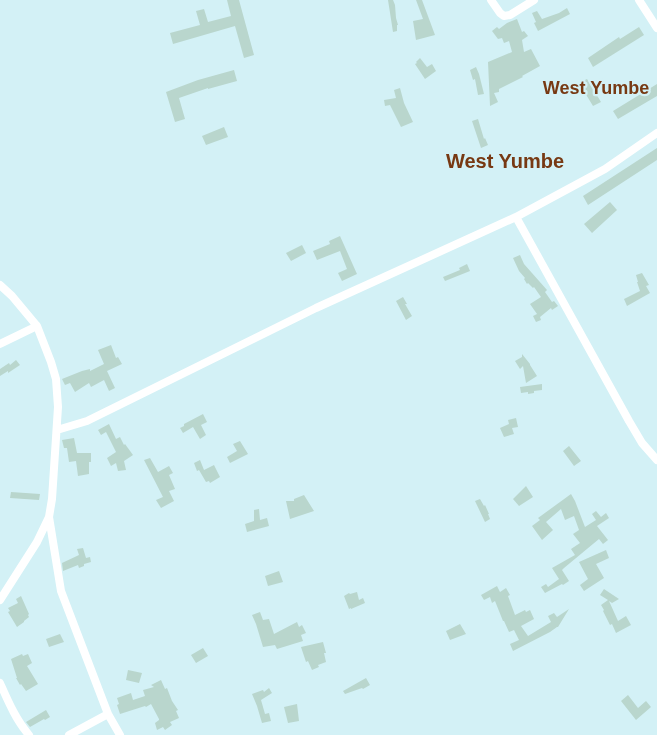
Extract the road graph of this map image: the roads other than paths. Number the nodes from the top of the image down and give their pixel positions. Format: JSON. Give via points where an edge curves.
{"nodes":[{"id":1,"x":491,"y":0,"type":"edge"},
{"id":2,"x":534,"y":0,"type":"edge"},
{"id":3,"x":639,"y":0,"type":"edge"},
{"id":4,"x":657,"y":28,"type":"edge"},
{"id":5,"x":657,"y":133,"type":"edge"},
{"id":6,"x":516,"y":217,"type":"junction"},
{"id":7,"x":0,"y":285,"type":"edge"},
{"id":8,"x":37,"y":326,"type":"junction"},
{"id":9,"x":0,"y":344,"type":"edge"},
{"id":10,"x":57,"y":430,"type":"junction"},
{"id":11,"x":657,"y":460,"type":"edge"},
{"id":12,"x":49,"y":517,"type":"junction"},
{"id":13,"x":0,"y":600,"type":"edge"},
{"id":14,"x":0,"y":683,"type":"edge"},
{"id":15,"x":108,"y":714,"type":"junction"},
{"id":16,"x":29,"y":735,"type":"edge"},
{"id":17,"x":69,"y":735,"type":"edge"},
{"id":18,"x":120,"y":735,"type":"edge"}],
"edges":[{"from":1,"to":2,"type":"street","via":[[504,16]]},
{"from":3,"to":4,"type":"street"},
{"from":5,"to":6,"type":"street","via":[[606,169]]},
{"from":6,"to":10,"type":"street","via":[[316,308],[87,421]]},
{"from":6,"to":11,"type":"street","via":[[629,421]]},
{"from":7,"to":8,"type":"street"},
{"from":8,"to":9,"type":"street"},
{"from":8,"to":10,"type":"street","via":[[56,379]]},
{"from":10,"to":12,"type":"street"},
{"from":12,"to":13,"type":"street"},
{"from":12,"to":15,"type":"street","via":[[61,591]]},
{"from":14,"to":16,"type":"street"},
{"from":15,"to":17,"type":"street"},
{"from":15,"to":18,"type":"street"}]}
